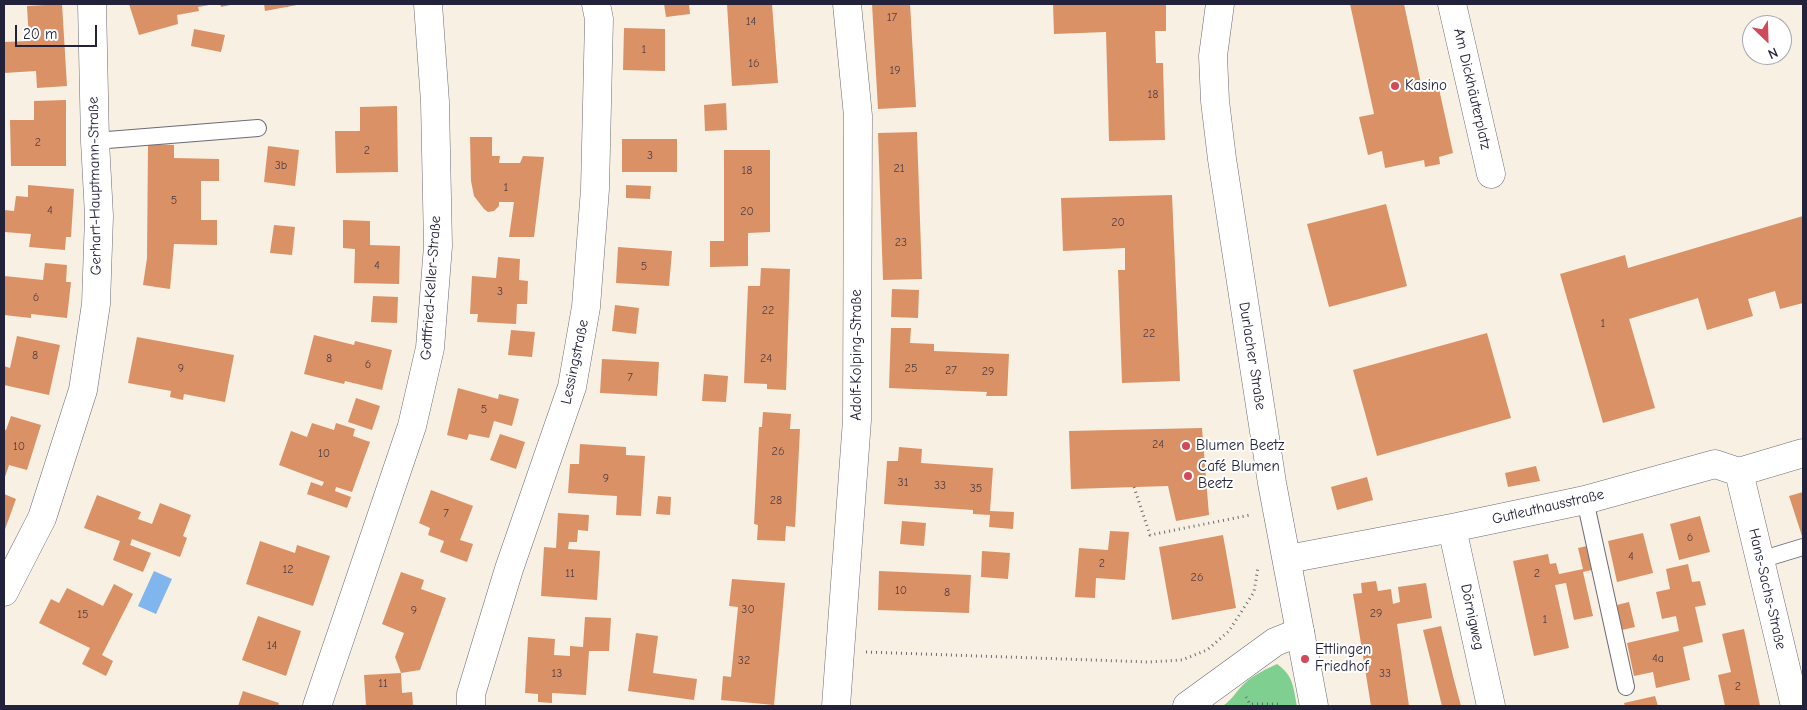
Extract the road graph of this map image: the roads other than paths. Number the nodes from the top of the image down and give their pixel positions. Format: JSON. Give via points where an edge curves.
{"nodes":[{"id":1,"x":92,"y":4,"type":"edge"},
{"id":2,"x":428,"y":4,"type":"edge"},
{"id":3,"x":596,"y":4,"type":"edge"},
{"id":4,"x":848,"y":4,"type":"edge"},
{"id":5,"x":1220,"y":4,"type":"edge"},
{"id":6,"x":1452,"y":4,"type":"edge"},
{"id":7,"x":258,"y":128,"type":"dead end"},
{"id":8,"x":95,"y":141,"type":"junction"},
{"id":9,"x":1492,"y":174,"type":"dead end"},
{"id":10,"x":1803,"y":453,"type":"edge"},
{"id":11,"x":1739,"y":472,"type":"junction"},
{"id":12,"x":1585,"y":500,"type":"junction"},
{"id":13,"x":1452,"y":528,"type":"junction"},
{"id":14,"x":1803,"y":547,"type":"edge"},
{"id":15,"x":1288,"y":559,"type":"junction"},
{"id":16,"x":1760,"y":560,"type":"junction"},
{"id":17,"x":5,"y":585,"type":"edge"},
{"id":18,"x":1300,"y":632,"type":"junction"},
{"id":19,"x":1626,"y":687,"type":"dead end"},
{"id":20,"x":1797,"y":703,"type":"edge"},
{"id":21,"x":317,"y":706,"type":"edge"},
{"id":22,"x":471,"y":706,"type":"edge"},
{"id":23,"x":836,"y":706,"type":"edge"},
{"id":24,"x":1187,"y":706,"type":"edge"},
{"id":25,"x":1314,"y":706,"type":"edge"},
{"id":26,"x":1492,"y":706,"type":"edge"}],
"edges":[{"from":1,"to":8,"type":"street","name":"Gerhart-Hauptmann-Straße"},
{"from":2,"to":21,"type":"street","name":"Gottfried-Keller-Straße","via":[[435,102],[438,246],[430,348],[412,426]]},
{"from":3,"to":22,"type":"street","name":"Lessingstraße","via":[[595,189],[586,307],[574,378],[509,569]]},
{"from":4,"to":23,"type":"street","name":"Adolf-Kolping-Straße","via":[[858,116],[858,420]]},
{"from":5,"to":15,"type":"street","name":"Durlacher Straße","via":[[1213,56],[1222,159],[1272,483]]},
{"from":6,"to":9,"type":"street","name":"Am Dickhäuterplatz"},
{"from":7,"to":8,"type":"lane"},
{"from":8,"to":17,"type":"street","name":"Gerhart-Hauptmann-Straße","via":[[99,216],[96,304],[83,390],[42,518]]},
{"from":10,"to":11,"type":"street"},
{"from":11,"to":12,"type":"street","name":"Gutleuthausstraße","via":[[1715,464]]},
{"from":11,"to":16,"type":"street","name":"Hans-Sachs-Straße"},
{"from":12,"to":13,"type":"street","name":"Gutleuthausstraße"},
{"from":12,"to":19,"type":"lane"},
{"from":13,"to":15,"type":"street","name":"Gutleuthausstraße"},
{"from":13,"to":26,"type":"street","name":"Dörnigweg"},
{"from":14,"to":16,"type":"lane"},
{"from":15,"to":18,"type":"street","name":"Durlacher Straße"},
{"from":16,"to":20,"type":"street","name":"Hans-Sachs-Straße"},
{"from":18,"to":24,"type":"street","via":[[1275,642]]},
{"from":18,"to":25,"type":"street","name":"Durlacher Straße"}]}
